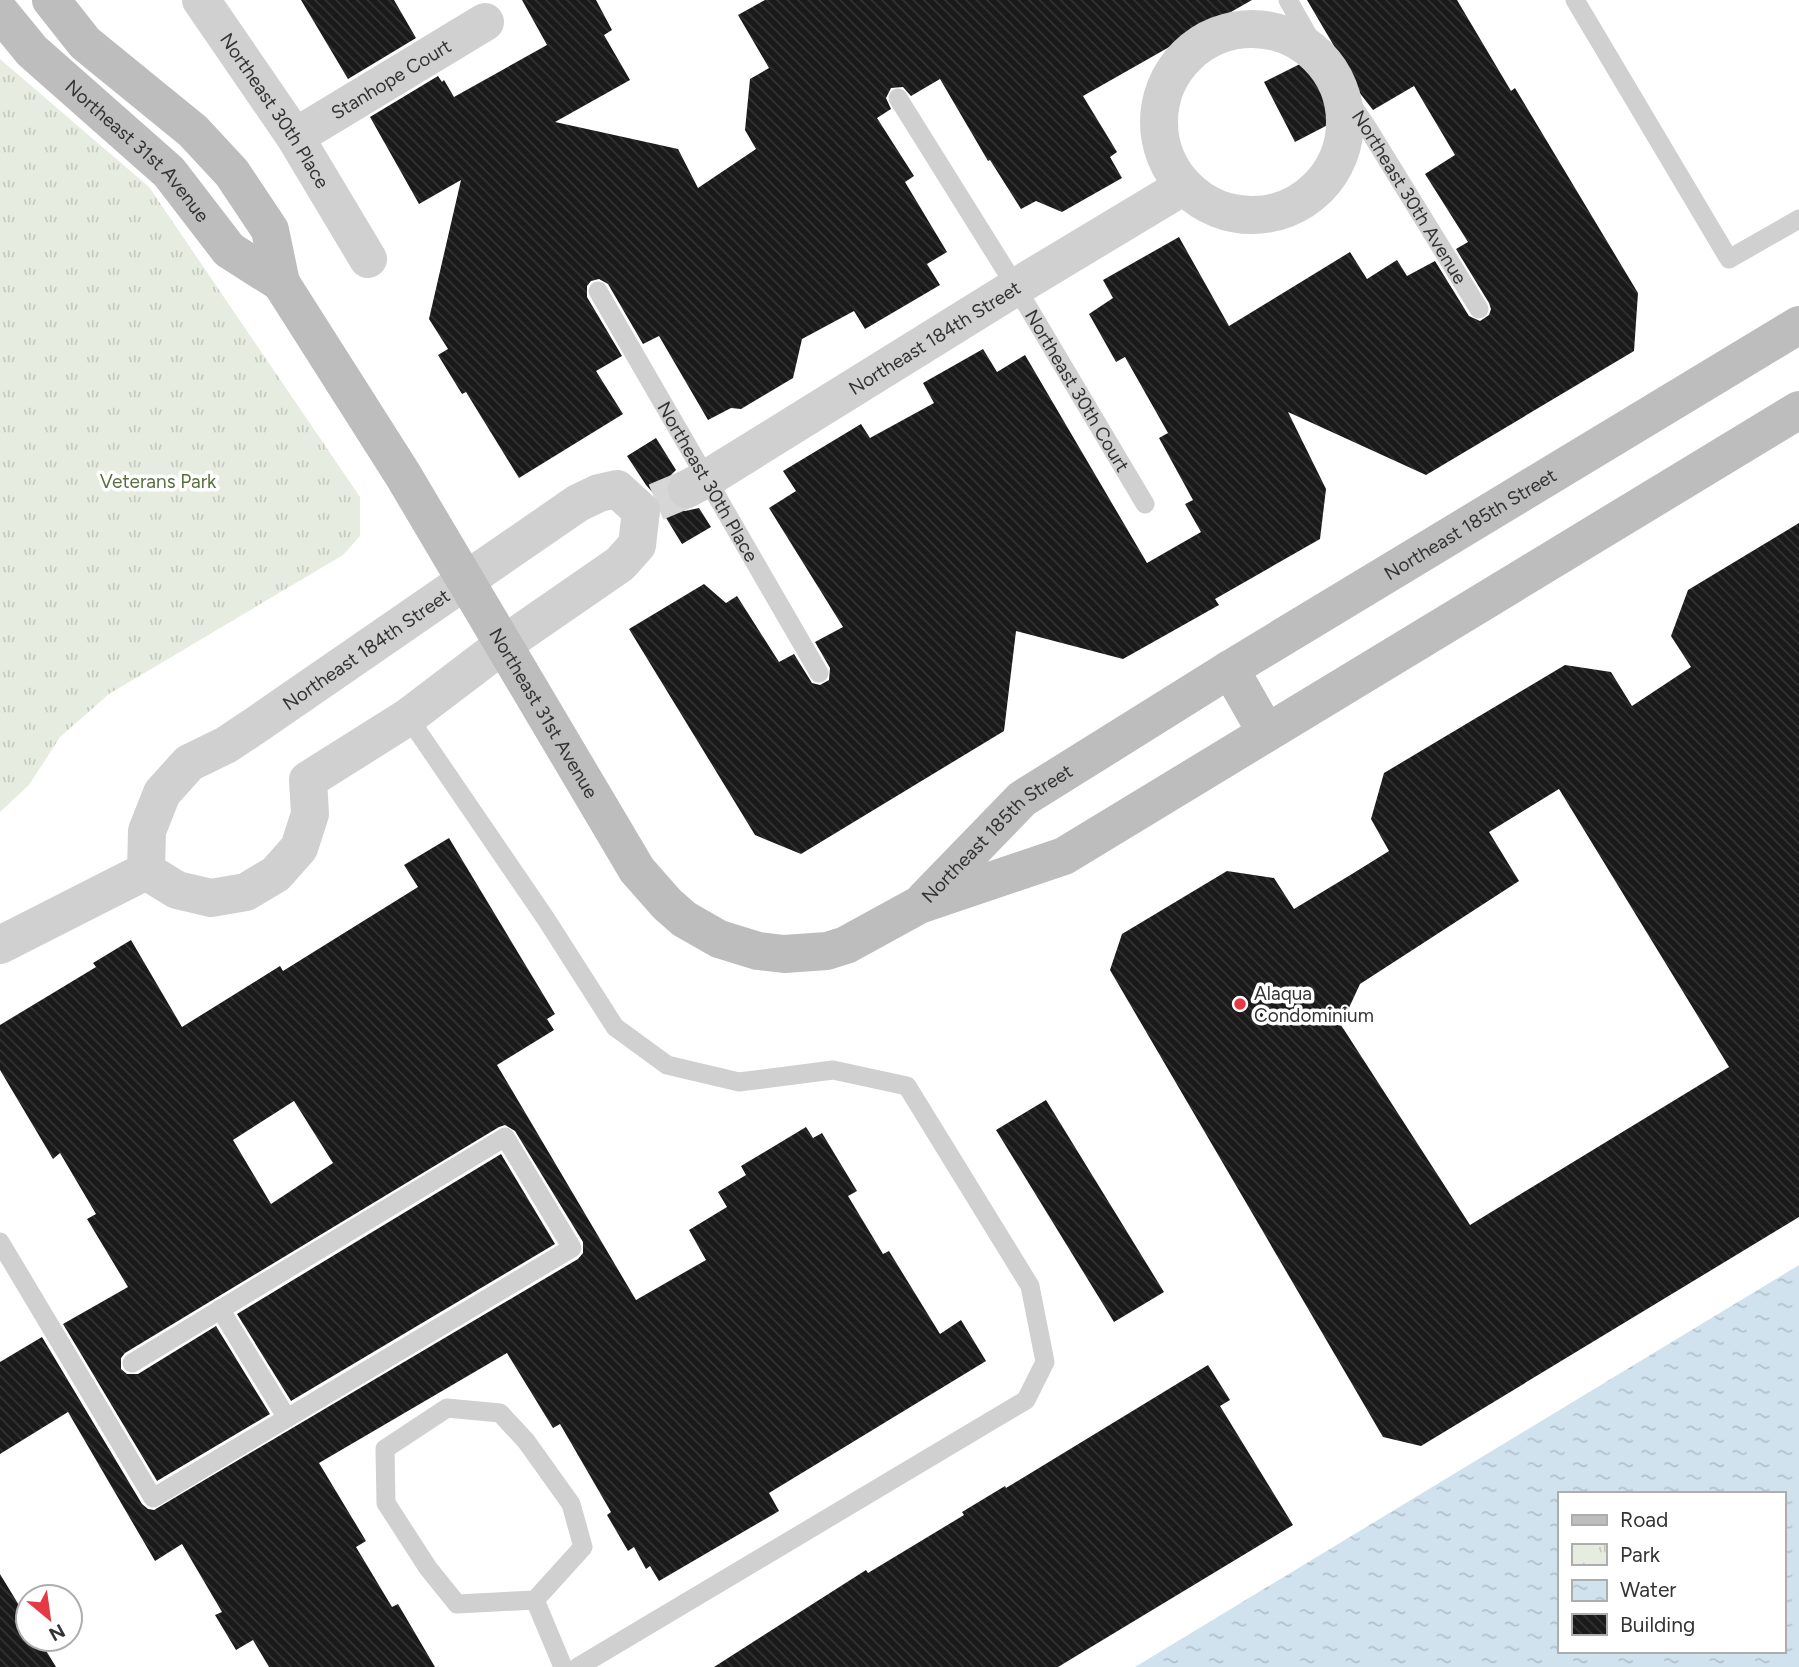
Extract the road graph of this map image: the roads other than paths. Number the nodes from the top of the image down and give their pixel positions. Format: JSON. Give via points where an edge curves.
{"nodes":[{"id":1,"x":51,"y":0,"type":"edge"},
{"id":2,"x":201,"y":0,"type":"edge"},
{"id":3,"x":1288,"y":0,"type":"edge"},
{"id":4,"x":1575,"y":0,"type":"edge"},
{"id":5,"x":0,"y":12,"type":"edge"},
{"id":6,"x":485,"y":22,"type":"dead end"},
{"id":7,"x":1331,"y":74,"type":"junction"},
{"id":8,"x":898,"y":98,"type":"dead end"},
{"id":9,"x":295,"y":136,"type":"junction"},
{"id":10,"x":1184,"y":186,"type":"junction"},
{"id":11,"x":1799,"y":219,"type":"edge"},
{"id":12,"x":368,"y":259,"type":"dead end"},
{"id":13,"x":281,"y":283,"type":"junction"},
{"id":14,"x":1016,"y":288,"type":"junction"},
{"id":15,"x":598,"y":291,"type":"dead end"},
{"id":16,"x":1479,"y":309,"type":"dead end"},
{"id":17,"x":1799,"y":325,"type":"edge"},
{"id":18,"x":1799,"y":410,"type":"edge"},
{"id":19,"x":673,"y":495,"type":"junction"},
{"id":20,"x":1145,"y":505,"type":"dead end"},
{"id":21,"x":466,"y":580,"type":"junction"},
{"id":22,"x":504,"y":644,"type":"junction"},
{"id":23,"x":1230,"y":669,"type":"junction"},
{"id":24,"x":819,"y":673,"type":"dead end"},
{"id":25,"x":408,"y":717,"type":"junction"},
{"id":26,"x":1266,"y":732,"type":"junction"},
{"id":27,"x":146,"y":871,"type":"junction"},
{"id":28,"x":919,"y":905,"type":"junction"},
{"id":29,"x":0,"y":946,"type":"edge"},
{"id":30,"x":0,"y":1242,"type":"edge"},
{"id":31,"x":220,"y":1309,"type":"junction"},
{"id":32,"x":132,"y":1363,"type":"dead end"},
{"id":33,"x":287,"y":1418,"type":"junction"},
{"id":34,"x":535,"y":1600,"type":"junction"},
{"id":35,"x":564,"y":1667,"type":"edge"},
{"id":36,"x":578,"y":1667,"type":"edge"}],
"edges":[{"from":1,"to":13,"type":"street","name":"Northeast 31st Avenue","via":[[85,43],[193,131],[232,173],[271,230]]},
{"from":2,"to":9,"type":"street","name":"Northeast 30th Place"},
{"from":3,"to":7,"type":"lane","name":"Northeast 30th Avenue"},
{"from":4,"to":11,"type":"lane","via":[[1729,259]]},
{"from":5,"to":13,"type":"street","name":"Northeast 31st Avenue","via":[[32,51],[169,172],[229,250]]},
{"from":6,"to":9,"type":"street","name":"Stanhope Court"},
{"from":7,"to":10,"type":"street","via":[[1345,113],[1343,141],[1333,168],[1315,190],[1291,207],[1263,215],[1234,214],[1207,204]]},
{"from":7,"to":10,"type":"street","via":[[1305,45],[1258,29],[1233,31],[1189,53],[1173,72],[1158,119],[1169,166]]},
{"from":7,"to":16,"type":"lane","name":"Northeast 30th Avenue"},
{"from":8,"to":14,"type":"lane","name":"Northeast 30th Court"},
{"from":9,"to":12,"type":"street","name":"Northeast 30th Place"},
{"from":10,"to":14,"type":"street","name":"Northeast 184th Street"},
{"from":13,"to":21,"type":"street","name":"Northeast 31st Avenue"},
{"from":14,"to":19,"type":"street","name":"Northeast 184th Street"},
{"from":14,"to":20,"type":"lane","name":"Northeast 30th Court"},
{"from":15,"to":19,"type":"lane","name":"Northeast 30th Place"},
{"from":17,"to":23,"type":"street","name":"Northeast 185th Street"},
{"from":18,"to":26,"type":"street","name":"Northeast 185th Street"},
{"from":19,"to":21,"type":"street","name":"Northeast 184th Street","via":[[617,489],[599,493]]},
{"from":19,"to":22,"type":"street","via":[[620,564]]},
{"from":19,"to":24,"type":"lane","name":"Northeast 30th Place"},
{"from":21,"to":22,"type":"street","name":"Northeast 31st Avenue"},
{"from":21,"to":27,"type":"street","name":"Northeast 184th Street","via":[[226,745],[190,764],[162,793],[147,831]]},
{"from":22,"to":25,"type":"street"},
{"from":22,"to":28,"type":"street","name":"Northeast 31st Avenue","via":[[631,861],[667,904],[699,929],[758,951],[827,951]]},
{"from":23,"to":26,"type":"street"},
{"from":23,"to":28,"type":"street","name":"Northeast 185th Street","via":[[1022,799]]},
{"from":25,"to":27,"type":"street","via":[[308,780],[310,814],[299,848],[276,874],[246,892],[211,898],[177,890]]},
{"from":25,"to":36,"type":"lane","via":[[615,1027],[667,1065],[739,1082],[833,1070],[907,1086],[1030,1286],[1045,1362],[1026,1400]]},
{"from":26,"to":28,"type":"street","name":"Northeast 185th Street","via":[[1064,856]]},
{"from":27,"to":29,"type":"street"},
{"from":30,"to":33,"type":"lane","via":[[153,1498]]},
{"from":31,"to":32,"type":"lane"},
{"from":31,"to":33,"type":"lane"},
{"from":31,"to":33,"type":"lane","via":[[505,1136],[572,1248]]},
{"from":34,"to":34,"type":"lane","via":[[583,1548],[571,1504],[500,1413],[447,1408],[385,1449],[386,1503],[457,1604]]},
{"from":34,"to":35,"type":"lane"}]}
